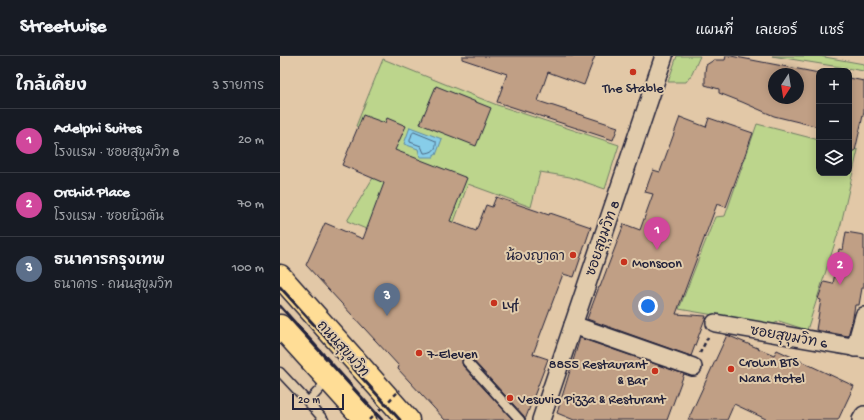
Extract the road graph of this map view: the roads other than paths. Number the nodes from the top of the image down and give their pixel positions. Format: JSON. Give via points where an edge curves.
{"nodes":[{"id":1,"x":664,"y":56,"type":"edge"},
{"id":2,"x":280,"y":276,"type":"edge"},
{"id":3,"x":864,"y":316,"type":"edge"},
{"id":4,"x":715,"y":323,"type":"road end"},
{"id":5,"x":573,"y":325,"type":"junction"},
{"id":6,"x":280,"y":326,"type":"edge"},
{"id":7,"x":859,"y":348,"type":"edge"},
{"id":8,"x":467,"y":362,"type":"dead end"},
{"id":9,"x":692,"y":367,"type":"road end"},
{"id":10,"x":280,"y":372,"type":"edge"},
{"id":11,"x":328,"y":379,"type":"junction"},
{"id":12,"x":308,"y":402,"type":"junction"},
{"id":13,"x":864,"y":414,"type":"edge"},
{"id":14,"x":545,"y":419,"type":"edge"},
{"id":15,"x":324,"y":420,"type":"edge"},
{"id":16,"x":365,"y":420,"type":"edge"},
{"id":17,"x":408,"y":420,"type":"edge"},
{"id":18,"x":520,"y":420,"type":"edge"},
{"id":19,"x":862,"y":420,"type":"edge"}],
"edges":[{"from":1,"to":5,"type":"street","name":"ซอยสุขุมวิท 8"},
{"from":2,"to":17,"type":"main road","name":"ถนนสุขุมวิท"},
{"from":3,"to":7,"type":"street"},
{"from":4,"to":7,"type":"street","name":"ซอยสุขุมวิท 6"},
{"from":5,"to":9,"type":"street"},
{"from":5,"to":14,"type":"street","name":"ซอยสุขุมวิท 8"},
{"from":6,"to":11,"type":"main road"},
{"from":8,"to":18,"type":"lane"},
{"from":10,"to":12,"type":"lane"},
{"from":11,"to":12,"type":"lane"},
{"from":11,"to":16,"type":"main road"},
{"from":12,"to":15,"type":"lane"},
{"from":13,"to":19,"type":"street"}]}
